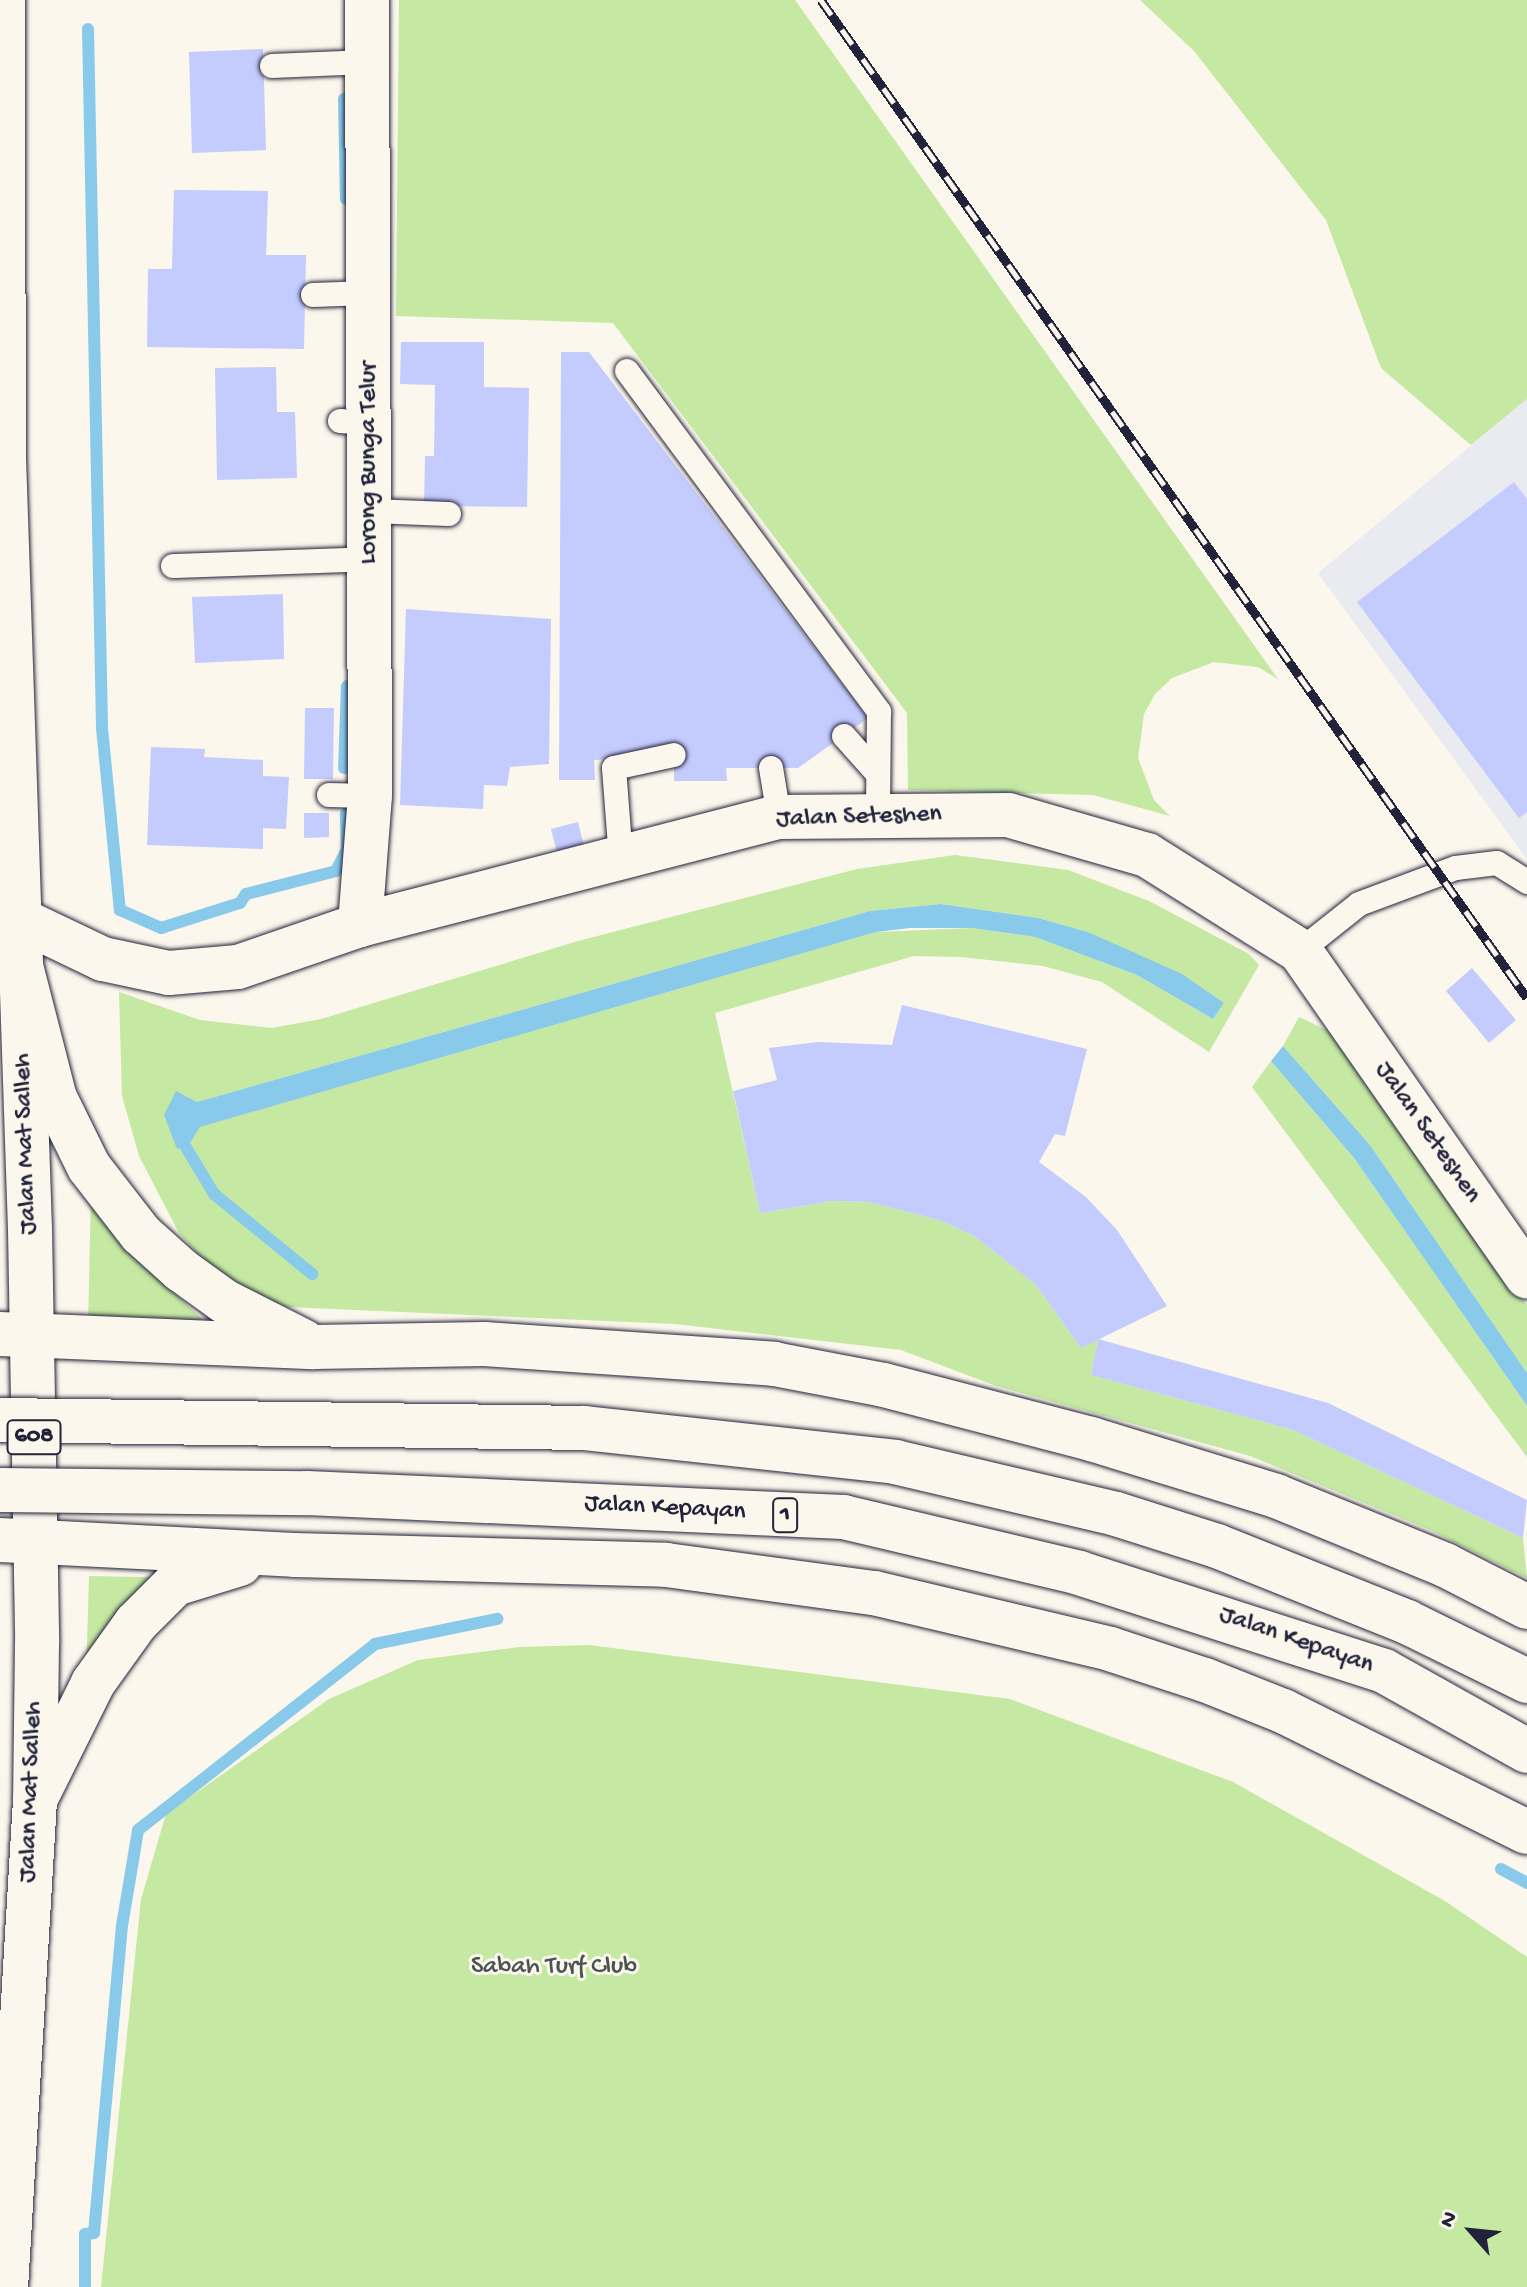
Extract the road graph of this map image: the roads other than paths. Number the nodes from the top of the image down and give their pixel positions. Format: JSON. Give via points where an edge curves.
{"nodes":[{"id":1,"x":3,"y":0,"type":"edge"},
{"id":2,"x":367,"y":0,"type":"edge"},
{"id":3,"x":367,"y":62,"type":"junction"},
{"id":4,"x":272,"y":66,"type":"dead end"},
{"id":5,"x":368,"y":293,"type":"junction"},
{"id":6,"x":313,"y":295,"type":"dead end"},
{"id":7,"x":627,"y":371,"type":"dead end"},
{"id":8,"x":371,"y":511,"type":"junction"},
{"id":9,"x":449,"y":514,"type":"dead end"},
{"id":10,"x":371,"y":559,"type":"junction"},
{"id":11,"x":173,"y":566,"type":"dead end"},
{"id":12,"x":844,"y":736,"type":"dead end"},
{"id":13,"x":674,"y":755,"type":"dead end"},
{"id":14,"x":771,"y":768,"type":"dead end"},
{"id":15,"x":876,"y":772,"type":"junction"},
{"id":16,"x":878,"y":816,"type":"junction"},
{"id":17,"x":779,"y":817,"type":"junction"},
{"id":18,"x":621,"y":859,"type":"junction"},
{"id":19,"x":1527,"y":882,"type":"edge"},
{"id":20,"x":19,"y":919,"type":"junction"},
{"id":21,"x":360,"y":925,"type":"junction"},
{"id":22,"x":1300,"y":951,"type":"junction"},
{"id":23,"x":21,"y":966,"type":"junction"},
{"id":24,"x":1527,"y":1277,"type":"edge"},
{"id":25,"x":16,"y":1334,"type":"edge"},
{"id":26,"x":314,"y":1347,"type":"junction"},
{"id":27,"x":0,"y":1420,"type":"edge"},
{"id":28,"x":0,"y":1490,"type":"edge"},
{"id":29,"x":18,"y":1539,"type":"edge"},
{"id":30,"x":294,"y":1555,"type":"junction"},
{"id":31,"x":1527,"y":1607,"type":"edge"},
{"id":32,"x":1527,"y":1681,"type":"edge"},
{"id":33,"x":1527,"y":1751,"type":"edge"},
{"id":34,"x":35,"y":1800,"type":"junction"},
{"id":35,"x":1527,"y":1832,"type":"edge"},
{"id":36,"x":6,"y":2287,"type":"edge"}],
"edges":[{"from":1,"to":20,"type":"main road","name":"Jalan Mat Salleh","via":[[4,458]]},
{"from":2,"to":3,"type":"main road","name":"Lorong Bunga Telur"},
{"from":3,"to":4,"type":"lane"},
{"from":3,"to":5,"type":"main road","name":"Lorong Bunga Telur"},
{"from":5,"to":6,"type":"lane"},
{"from":5,"to":8,"type":"main road","name":"Lorong Bunga Telur","via":[[355,422]]},
{"from":7,"to":15,"type":"lane","via":[[879,712]]},
{"from":8,"to":9,"type":"lane"},
{"from":8,"to":10,"type":"main road","name":"Lorong Bunga Telur"},
{"from":10,"to":11,"type":"lane"},
{"from":10,"to":21,"type":"main road","name":"Lorong Bunga Telur","via":[[349,796]]},
{"from":12,"to":15,"type":"lane"},
{"from":13,"to":18,"type":"lane","via":[[614,768]]},
{"from":14,"to":17,"type":"lane"},
{"from":15,"to":16,"type":"lane"},
{"from":16,"to":17,"type":"main road","name":"Jalan Seteshen"},
{"from":16,"to":22,"type":"main road","name":"Jalan Seteshen","via":[[1008,815],[1147,855]]},
{"from":17,"to":18,"type":"main road","name":"Jalan Seteshen"},
{"from":18,"to":21,"type":"main road","name":"Jalan Seteshen"},
{"from":19,"to":22,"type":"lane","via":[[1497,863],[1456,868],[1359,904]]},
{"from":20,"to":21,"type":"main road","name":"Jalan Seteshen","via":[[103,959],[169,973],[238,967]]},
{"from":20,"to":23,"type":"main road","name":"Jalan Mat Salleh"},
{"from":22,"to":24,"type":"main road","name":"Jalan Seteshen"},
{"from":23,"to":25,"type":"main road","name":"Jalan Mat Salleh"},
{"from":23,"to":26,"type":"main road","via":[[55,1098],[89,1167],[124,1212],[191,1278]]},
{"from":25,"to":26,"type":"main road"},
{"from":25,"to":29,"type":"main road","name":"Jalan Mat Salleh","number":"608"},
{"from":26,"to":31,"type":"main road","via":[[484,1344],[659,1353],[774,1364],[884,1385],[1091,1439],[1276,1496],[1445,1565]]},
{"from":27,"to":32,"type":"main road","bridge":true,"via":[[584,1428],[895,1462],[1116,1514],[1217,1546],[1407,1622]]},
{"from":28,"to":33,"type":"main road","name":"Jalan Kepayan","number":"1","bridge":true,"via":[[307,1493],[843,1517],[1079,1573],[1370,1666]]},
{"from":29,"to":30,"type":"main road"},
{"from":29,"to":34,"type":"main road","name":"Jalan Mat Salleh","number":"608"},
{"from":30,"to":34,"type":"main road","via":[[228,1566],[175,1584],[136,1623],[93,1683]]},
{"from":30,"to":35,"type":"main road","via":[[666,1565],[874,1593],[1110,1649],[1205,1680],[1283,1711]]},
{"from":34,"to":36,"type":"main road","name":"Jalan Mat Salleh","number":"608"}]}
